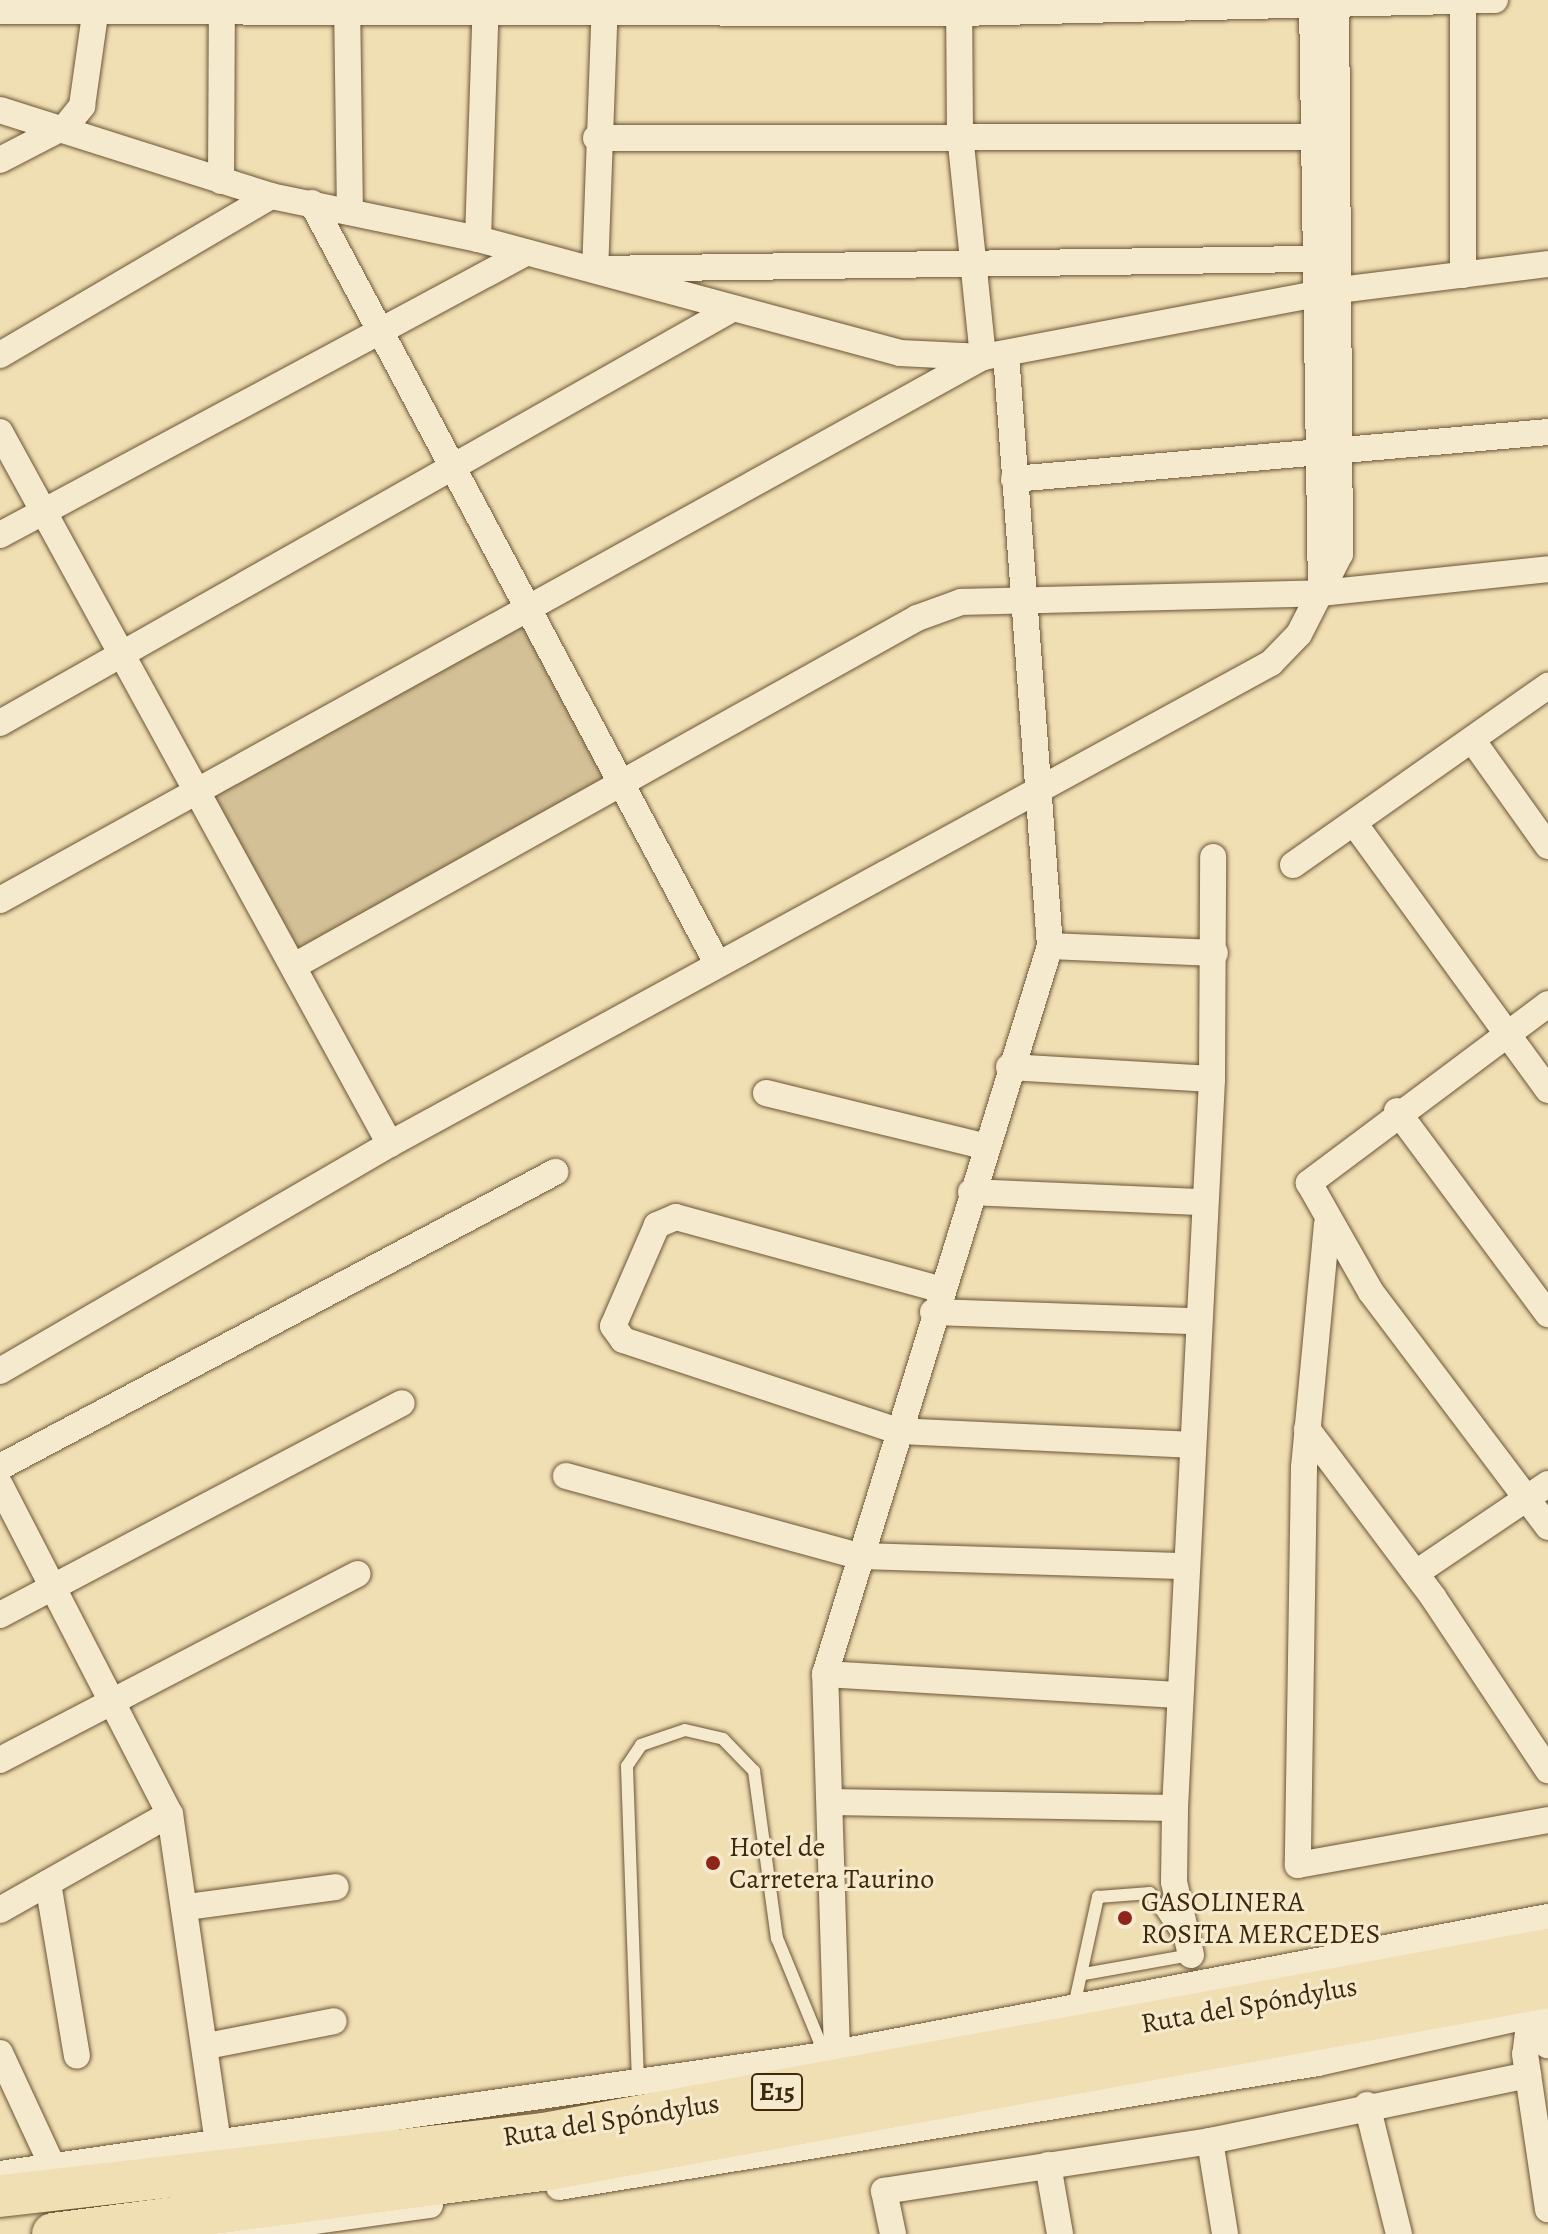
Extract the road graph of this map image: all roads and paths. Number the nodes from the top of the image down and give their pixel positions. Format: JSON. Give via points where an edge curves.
{"nodes":[{"id":1,"x":1463,"y":0,"type":"edge"},
{"id":2,"x":1495,"y":0,"type":"edge"},
{"id":3,"x":605,"y":4,"type":"edge"},
{"id":4,"x":1324,"y":5,"type":"edge"},
{"id":5,"x":959,"y":6,"type":"edge"},
{"id":6,"x":97,"y":7,"type":"edge"},
{"id":7,"x":222,"y":7,"type":"edge"},
{"id":8,"x":347,"y":7,"type":"edge"},
{"id":9,"x":486,"y":8,"type":"edge"},
{"id":10,"x":0,"y":11,"type":"edge"},
{"id":11,"x":0,"y":110,"type":"edge"},
{"id":12,"x":66,"y":126,"type":"junction"},
{"id":13,"x":960,"y":135,"type":"junction"},
{"id":14,"x":1312,"y":137,"type":"junction"},
{"id":15,"x":596,"y":138,"type":"junction"},
{"id":16,"x":0,"y":160,"type":"edge"},
{"id":17,"x":221,"y":181,"type":"junction"},
{"id":18,"x":271,"y":196,"type":"junction"},
{"id":19,"x":312,"y":203,"type":"junction"},
{"id":20,"x":350,"y":211,"type":"junction"},
{"id":21,"x":478,"y":239,"type":"junction"},
{"id":22,"x":522,"y":255,"type":"junction"},
{"id":23,"x":1313,"y":259,"type":"junction"},
{"id":24,"x":1548,"y":264,"type":"edge"},
{"id":25,"x":970,"y":265,"type":"junction"},
{"id":26,"x":595,"y":269,"type":"junction"},
{"id":27,"x":1463,"y":275,"type":"junction"},
{"id":28,"x":1328,"y":292,"type":"junction"},
{"id":29,"x":732,"y":309,"type":"junction"},
{"id":30,"x":382,"y":330,"type":"junction"},
{"id":31,"x":0,"y":355,"type":"edge"},
{"id":32,"x":995,"y":355,"type":"junction"},
{"id":33,"x":0,"y":432,"type":"edge"},
{"id":34,"x":1548,"y":432,"type":"edge"},
{"id":35,"x":1329,"y":457,"type":"junction"},
{"id":36,"x":456,"y":466,"type":"junction"},
{"id":37,"x":1014,"y":479,"type":"junction"},
{"id":38,"x":43,"y":513,"type":"junction"},
{"id":39,"x":0,"y":535,"type":"edge"},
{"id":40,"x":1548,"y":569,"type":"edge"},
{"id":41,"x":1321,"y":593,"type":"junction"},
{"id":42,"x":1021,"y":601,"type":"junction"},
{"id":43,"x":531,"y":608,"type":"junction"},
{"id":44,"x":121,"y":657,"type":"junction"},
{"id":45,"x":1548,"y":686,"type":"edge"},
{"id":46,"x":0,"y":723,"type":"edge"},
{"id":47,"x":1473,"y":741,"type":"junction"},
{"id":48,"x":626,"y":787,"type":"junction"},
{"id":49,"x":1038,"y":790,"type":"junction"},
{"id":50,"x":194,"y":793,"type":"junction"},
{"id":51,"x":1354,"y":823,"type":"junction"},
{"id":52,"x":1548,"y":846,"type":"edge"},
{"id":53,"x":1213,"y":857,"type":"dead end"},
{"id":54,"x":1293,"y":865,"type":"dead end"},
{"id":55,"x":0,"y":900,"type":"edge"},
{"id":56,"x":1050,"y":946,"type":"junction"},
{"id":57,"x":1215,"y":953,"type":"junction"},
{"id":58,"x":718,"y":965,"type":"junction"},
{"id":59,"x":294,"y":966,"type":"junction"},
{"id":60,"x":1548,"y":1004,"type":"edge"},
{"id":61,"x":1507,"y":1033,"type":"junction"},
{"id":62,"x":1009,"y":1067,"type":"junction"},
{"id":63,"x":1212,"y":1079,"type":"junction"},
{"id":64,"x":1548,"y":1090,"type":"edge"},
{"id":65,"x":766,"y":1093,"type":"dead end"},
{"id":66,"x":1397,"y":1111,"type":"junction"},
{"id":67,"x":390,"y":1144,"type":"junction"},
{"id":68,"x":983,"y":1146,"type":"junction"},
{"id":69,"x":555,"y":1172,"type":"dead end"},
{"id":70,"x":971,"y":1192,"type":"junction"},
{"id":71,"x":1203,"y":1202,"type":"junction"},
{"id":72,"x":1327,"y":1224,"type":"junction"},
{"id":73,"x":936,"y":1300,"type":"junction"},
{"id":74,"x":1548,"y":1314,"type":"edge"},
{"id":75,"x":1197,"y":1321,"type":"junction"},
{"id":76,"x":0,"y":1371,"type":"edge"},
{"id":77,"x":402,"y":1403,"type":"dead end"},
{"id":78,"x":1307,"y":1429,"type":"junction"},
{"id":79,"x":898,"y":1431,"type":"junction"},
{"id":80,"x":1192,"y":1445,"type":"junction"},
{"id":81,"x":0,"y":1467,"type":"edge"},
{"id":82,"x":566,"y":1476,"type":"dead end"},
{"id":83,"x":1548,"y":1484,"type":"edge"},
{"id":84,"x":0,"y":1485,"type":"edge"},
{"id":85,"x":1526,"y":1499,"type":"junction"},
{"id":86,"x":1548,"y":1527,"type":"edge"},
{"id":87,"x":858,"y":1556,"type":"junction"},
{"id":88,"x":1183,"y":1566,"type":"junction"},
{"id":89,"x":1416,"y":1573,"type":"junction"},
{"id":90,"x":358,"y":1574,"type":"dead end"},
{"id":91,"x":53,"y":1587,"type":"junction"},
{"id":92,"x":0,"y":1615,"type":"edge"},
{"id":93,"x":825,"y":1674,"type":"junction"},
{"id":94,"x":1177,"y":1695,"type":"junction"},
{"id":95,"x":114,"y":1698,"type":"junction"},
{"id":96,"x":0,"y":1760,"type":"edge"},
{"id":97,"x":1548,"y":1770,"type":"edge"},
{"id":98,"x":830,"y":1802,"type":"junction"},
{"id":99,"x":1175,"y":1808,"type":"junction"},
{"id":100,"x":170,"y":1814,"type":"junction"},
{"id":101,"x":1548,"y":1820,"type":"edge"},
{"id":102,"x":48,"y":1883,"type":"junction"},
{"id":103,"x":336,"y":1887,"type":"dead end"},
{"id":104,"x":188,"y":1907,"type":"junction"},
{"id":105,"x":0,"y":1910,"type":"edge"},
{"id":106,"x":1548,"y":1917,"type":"edge"},
{"id":107,"x":1191,"y":1955,"type":"junction"},
{"id":108,"x":1084,"y":1974,"type":"junction"},
{"id":109,"x":1536,"y":1985,"type":"edge"},
{"id":110,"x":1215,"y":1986,"type":"junction"},
{"id":111,"x":334,"y":2021,"type":"dead end"},
{"id":112,"x":1076,"y":2041,"type":"junction"},
{"id":113,"x":1548,"y":2045,"type":"edge"},
{"id":114,"x":207,"y":2046,"type":"junction"},
{"id":115,"x":0,"y":2053,"type":"edge"},
{"id":116,"x":831,"y":2054,"type":"junction"},
{"id":117,"x":77,"y":2056,"type":"dead end"},
{"id":118,"x":1528,"y":2075,"type":"junction"},
{"id":119,"x":638,"y":2083,"type":"junction"},
{"id":120,"x":1367,"y":2105,"type":"junction"},
{"id":121,"x":1210,"y":2141,"type":"junction"},
{"id":122,"x":218,"y":2145,"type":"junction"},
{"id":123,"x":1048,"y":2165,"type":"junction"},
{"id":124,"x":53,"y":2167,"type":"junction"},
{"id":125,"x":0,"y":2174,"type":"edge"},
{"id":126,"x":372,"y":2195,"type":"edge"},
{"id":127,"x":0,"y":2196,"type":"edge"},
{"id":128,"x":1548,"y":2209,"type":"edge"},
{"id":129,"x":53,"y":2234,"type":"edge"},
{"id":130,"x":223,"y":2234,"type":"edge"},
{"id":131,"x":893,"y":2234,"type":"edge"},
{"id":132,"x":1060,"y":2234,"type":"edge"},
{"id":133,"x":1225,"y":2234,"type":"edge"},
{"id":134,"x":1399,"y":2234,"type":"edge"}],
"edges":[{"from":1,"to":2,"type":"street"},
{"from":1,"to":4,"type":"street"},
{"from":1,"to":27,"type":"street"},
{"from":3,"to":5,"type":"street"},
{"from":3,"to":9,"type":"street"},
{"from":3,"to":15,"type":"street"},
{"from":4,"to":5,"type":"street"},
{"from":4,"to":14,"type":"street"},
{"from":4,"to":28,"type":"street"},
{"from":5,"to":13,"type":"street"},
{"from":6,"to":7,"type":"street"},
{"from":6,"to":10,"type":"street"},
{"from":6,"to":12,"type":"street","via":[[82,106]]},
{"from":7,"to":8,"type":"street"},
{"from":7,"to":17,"type":"street"},
{"from":8,"to":9,"type":"street"},
{"from":8,"to":20,"type":"street"},
{"from":9,"to":21,"type":"street"},
{"from":11,"to":12,"type":"street"},
{"from":12,"to":16,"type":"street"},
{"from":12,"to":17,"type":"street"},
{"from":13,"to":14,"type":"street"},
{"from":13,"to":15,"type":"street"},
{"from":13,"to":25,"type":"street"},
{"from":14,"to":23,"type":"street"},
{"from":15,"to":26,"type":"street"},
{"from":17,"to":18,"type":"street"},
{"from":18,"to":19,"type":"street"},
{"from":18,"to":31,"type":"street"},
{"from":19,"to":20,"type":"street"},
{"from":19,"to":30,"type":"street"},
{"from":20,"to":21,"type":"street"},
{"from":21,"to":22,"type":"street"},
{"from":22,"to":26,"type":"street"},
{"from":22,"to":30,"type":"street"},
{"from":23,"to":25,"type":"street"},
{"from":23,"to":28,"type":"street"},
{"from":24,"to":27,"type":"street"},
{"from":25,"to":26,"type":"street"},
{"from":25,"to":32,"type":"street"},
{"from":26,"to":29,"type":"street"},
{"from":27,"to":28,"type":"street"},
{"from":28,"to":32,"type":"street"},
{"from":28,"to":35,"type":"street"},
{"from":29,"to":32,"type":"street","via":[[900,353]]},
{"from":29,"to":36,"type":"street"},
{"from":30,"to":36,"type":"street"},
{"from":30,"to":38,"type":"street"},
{"from":32,"to":37,"type":"street"},
{"from":32,"to":43,"type":"street"},
{"from":33,"to":38,"type":"street"},
{"from":34,"to":35,"type":"street"},
{"from":35,"to":37,"type":"street"},
{"from":35,"to":41,"type":"street","via":[[1340,554]]},
{"from":36,"to":43,"type":"street"},
{"from":36,"to":44,"type":"street"},
{"from":37,"to":42,"type":"street"},
{"from":38,"to":39,"type":"street"},
{"from":38,"to":44,"type":"street"},
{"from":40,"to":41,"type":"street"},
{"from":41,"to":42,"type":"street"},
{"from":41,"to":49,"type":"street","via":[[1299,634],[1271,663]]},
{"from":42,"to":48,"type":"street","via":[[961,602],[917,618]]},
{"from":42,"to":49,"type":"street"},
{"from":43,"to":48,"type":"street"},
{"from":43,"to":50,"type":"street"},
{"from":44,"to":46,"type":"street"},
{"from":44,"to":50,"type":"street"},
{"from":45,"to":47,"type":"street"},
{"from":47,"to":51,"type":"street"},
{"from":47,"to":52,"type":"street"},
{"from":48,"to":58,"type":"street"},
{"from":48,"to":59,"type":"street"},
{"from":49,"to":56,"type":"street"},
{"from":49,"to":58,"type":"street"},
{"from":50,"to":55,"type":"street"},
{"from":50,"to":59,"type":"street"},
{"from":51,"to":54,"type":"street"},
{"from":51,"to":61,"type":"street"},
{"from":53,"to":57,"type":"street"},
{"from":56,"to":57,"type":"street"},
{"from":56,"to":62,"type":"street"},
{"from":57,"to":63,"type":"street"},
{"from":58,"to":67,"type":"street"},
{"from":59,"to":67,"type":"street"},
{"from":60,"to":61,"type":"street"},
{"from":61,"to":64,"type":"street"},
{"from":61,"to":66,"type":"street"},
{"from":62,"to":63,"type":"street"},
{"from":62,"to":68,"type":"street"},
{"from":63,"to":71,"type":"street"},
{"from":65,"to":68,"type":"street"},
{"from":66,"to":72,"type":"street","via":[[1311,1175]]},
{"from":66,"to":74,"type":"street"},
{"from":67,"to":76,"type":"street"},
{"from":68,"to":70,"type":"street"},
{"from":69,"to":81,"type":"street"},
{"from":70,"to":71,"type":"street"},
{"from":70,"to":73,"type":"street"},
{"from":71,"to":75,"type":"street"},
{"from":72,"to":78,"type":"street"},
{"from":72,"to":85,"type":"street"},
{"from":73,"to":75,"type":"street"},
{"from":73,"to":79,"type":"street"},
{"from":73,"to":79,"type":"street","via":[[676,1217],[657,1225],[616,1316],[623,1340]]},
{"from":75,"to":80,"type":"street"},
{"from":77,"to":91,"type":"street"},
{"from":78,"to":89,"type":"street"},
{"from":78,"to":101,"type":"street","via":[[1298,1865]]},
{"from":79,"to":80,"type":"street"},
{"from":79,"to":87,"type":"street"},
{"from":80,"to":88,"type":"street"},
{"from":82,"to":87,"type":"street"},
{"from":83,"to":85,"type":"street"},
{"from":84,"to":91,"type":"street"},
{"from":85,"to":86,"type":"street"},
{"from":85,"to":89,"type":"street"},
{"from":87,"to":88,"type":"street"},
{"from":87,"to":93,"type":"street"},
{"from":88,"to":94,"type":"street"},
{"from":89,"to":97,"type":"street"},
{"from":90,"to":95,"type":"street"},
{"from":91,"to":92,"type":"street"},
{"from":91,"to":95,"type":"street"},
{"from":93,"to":94,"type":"street"},
{"from":93,"to":98,"type":"street"},
{"from":94,"to":99,"type":"street"},
{"from":95,"to":96,"type":"street"},
{"from":95,"to":100,"type":"street"},
{"from":98,"to":99,"type":"street"},
{"from":98,"to":116,"type":"street"},
{"from":99,"to":107,"type":"street","via":[[1174,1882]]},
{"from":100,"to":102,"type":"street"},
{"from":100,"to":104,"type":"street"},
{"from":102,"to":105,"type":"street"},
{"from":102,"to":117,"type":"street"},
{"from":103,"to":104,"type":"street"},
{"from":104,"to":114,"type":"street"},
{"from":106,"to":110,"type":"street"},
{"from":107,"to":108,"type":"lane"},
{"from":107,"to":108,"type":"lane","via":[[1150,1893],[1098,1897]]},
{"from":107,"to":110,"type":"lane"},
{"from":108,"to":112,"type":"lane"},
{"from":109,"to":112,"type":"highway","name":"Ruta del Spóndylus","number":"E15"},
{"from":109,"to":113,"type":"street"},
{"from":109,"to":118,"type":"street"},
{"from":109,"to":126,"type":"street","via":[[1318,2063],[955,2126]]},
{"from":110,"to":112,"type":"street"},
{"from":111,"to":114,"type":"street"},
{"from":112,"to":116,"type":"street"},
{"from":112,"to":126,"type":"highway","name":"Ruta del Spóndylus","number":"E15","via":[[544,2134]]},
{"from":114,"to":122,"type":"street"},
{"from":115,"to":124,"type":"street"},
{"from":116,"to":119,"type":"street"},
{"from":116,"to":119,"type":"lane","via":[[777,1938],[754,1771],[723,1739],[662,1734],[641,1745],[624,1786]]},
{"from":118,"to":120,"type":"street"},
{"from":118,"to":128,"type":"street"},
{"from":119,"to":126,"type":"street"},
{"from":120,"to":121,"type":"street"},
{"from":120,"to":134,"type":"street"},
{"from":121,"to":123,"type":"street"},
{"from":121,"to":133,"type":"street"},
{"from":122,"to":124,"type":"street"},
{"from":122,"to":126,"type":"street"},
{"from":123,"to":131,"type":"street","via":[[884,2191]]},
{"from":123,"to":132,"type":"street"},
{"from":124,"to":125,"type":"street"},
{"from":126,"to":127,"type":"highway","name":"Ruta del Spóndylus","number":"E15"},
{"from":126,"to":129,"type":"highway","name":"Ruta del Spóndylus","number":"E15"},
{"from":126,"to":130,"type":"street"}]}
